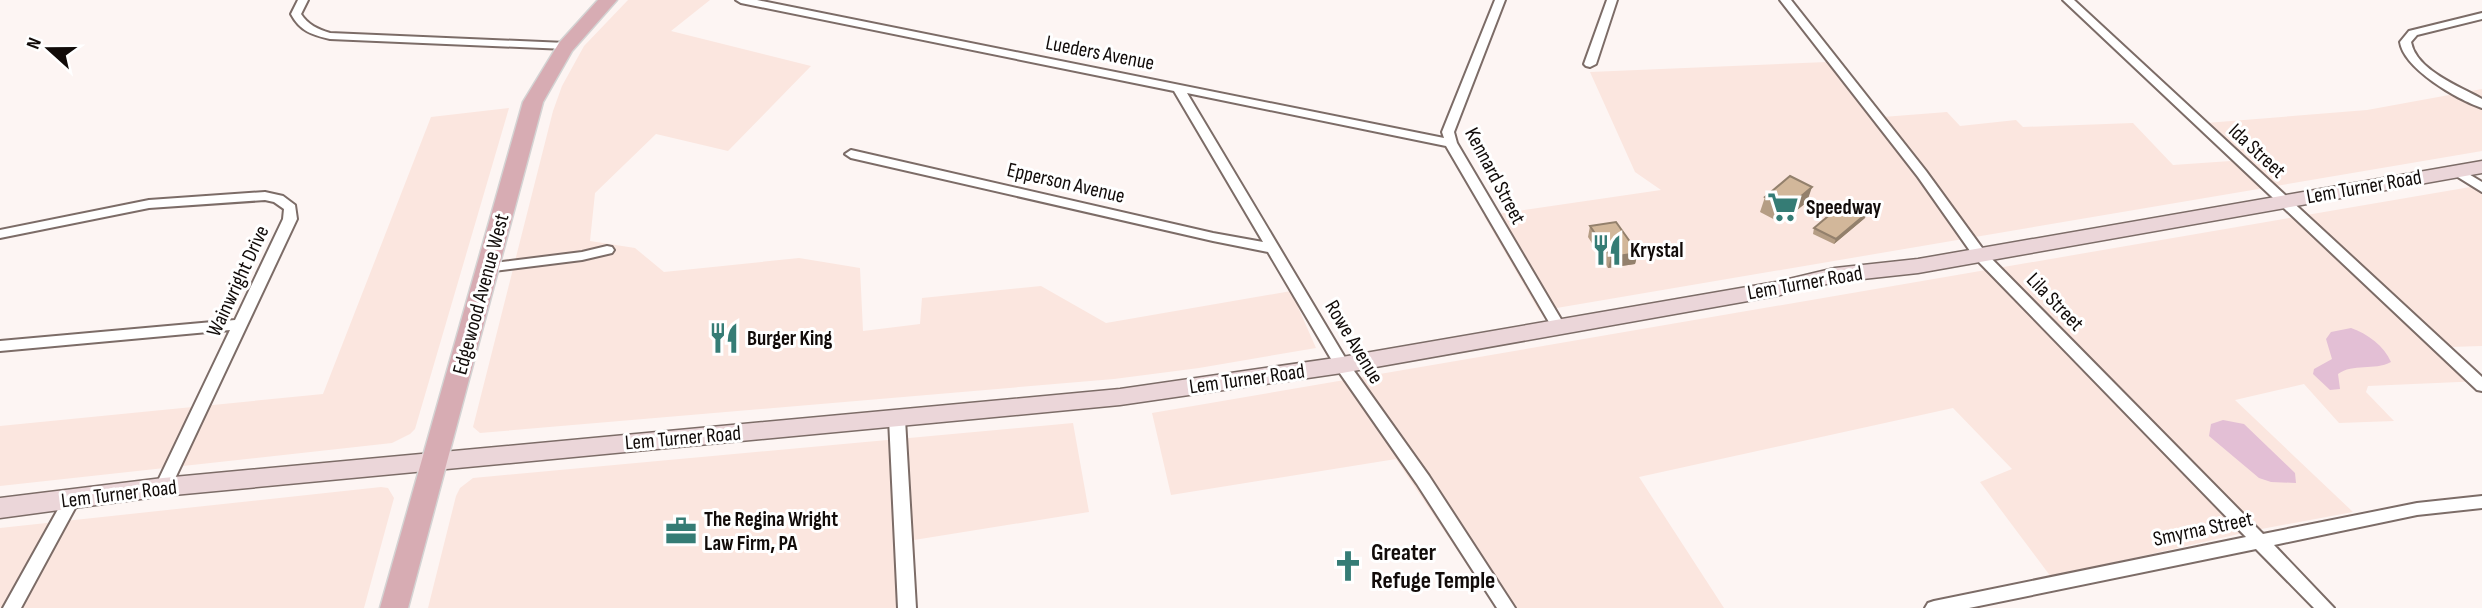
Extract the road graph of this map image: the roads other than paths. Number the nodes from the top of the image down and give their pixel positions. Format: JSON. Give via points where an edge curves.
{"nodes":[{"id":1,"x":303,"y":0,"type":"edge"},
{"id":2,"x":608,"y":0,"type":"edge"},
{"id":3,"x":741,"y":0,"type":"edge"},
{"id":4,"x":1500,"y":0,"type":"edge"},
{"id":5,"x":1612,"y":0,"type":"edge"},
{"id":6,"x":1785,"y":0,"type":"edge"},
{"id":7,"x":2068,"y":0,"type":"edge"},
{"id":8,"x":2482,"y":16,"type":"edge"},
{"id":9,"x":566,"y":46,"type":"junction"},
{"id":10,"x":1590,"y":64,"type":"dead end"},
{"id":11,"x":1179,"y":89,"type":"junction"},
{"id":12,"x":2482,"y":104,"type":"edge"},
{"id":13,"x":1451,"y":144,"type":"junction"},
{"id":14,"x":851,"y":154,"type":"dead end"},
{"id":15,"x":2482,"y":167,"type":"edge"},
{"id":16,"x":2457,"y":171,"type":"junction"},
{"id":17,"x":2482,"y":188,"type":"edge"},
{"id":18,"x":2283,"y":202,"type":"junction"},
{"id":19,"x":0,"y":234,"type":"edge"},
{"id":20,"x":1272,"y":248,"type":"junction"},
{"id":21,"x":607,"y":250,"type":"dead end"},
{"id":22,"x":1980,"y":255,"type":"junction"},
{"id":23,"x":486,"y":268,"type":"junction"},
{"id":24,"x":240,"y":324,"type":"junction"},
{"id":25,"x":1558,"y":326,"type":"junction"},
{"id":26,"x":0,"y":346,"type":"edge"},
{"id":27,"x":1342,"y":365,"type":"junction"},
{"id":28,"x":2482,"y":386,"type":"edge"},
{"id":29,"x":897,"y":419,"type":"junction"},
{"id":30,"x":434,"y":461,"type":"junction"},
{"id":31,"x":163,"y":488,"type":"junction"},
{"id":32,"x":72,"y":499,"type":"junction"},
{"id":33,"x":2482,"y":502,"type":"edge"},
{"id":34,"x":0,"y":508,"type":"edge"},
{"id":35,"x":2259,"y":541,"type":"junction"},
{"id":36,"x":12,"y":608,"type":"edge"},
{"id":37,"x":394,"y":608,"type":"edge"},
{"id":38,"x":907,"y":608,"type":"edge"},
{"id":39,"x":1506,"y":608,"type":"edge"},
{"id":40,"x":1934,"y":608,"type":"edge"},
{"id":41,"x":2325,"y":608,"type":"edge"}],
"edges":[{"from":1,"to":9,"type":"street","via":[[296,14],[301,24],[330,36]]},
{"from":2,"to":9,"type":"main road","name":"Edgewood Avenue West"},
{"from":3,"to":11,"type":"street","name":"Lueders Avenue"},
{"from":4,"to":13,"type":"street","name":"Kennard Street","via":[[1450,122]]},
{"from":5,"to":10,"type":"street"},
{"from":6,"to":22,"type":"street","name":"Lila Street"},
{"from":7,"to":18,"type":"street","name":"Ida Street"},
{"from":8,"to":12,"type":"street","via":[[2413,33],[2403,44],[2421,67]]},
{"from":9,"to":23,"type":"main road","name":"Edgewood Avenue West","via":[[534,103]]},
{"from":11,"to":13,"type":"street","name":"Lueders Avenue"},
{"from":11,"to":20,"type":"street","name":"Rowe Avenue"},
{"from":13,"to":25,"type":"street","name":"Kennard Street"},
{"from":14,"to":20,"type":"street","name":"Epperson Avenue"},
{"from":15,"to":16,"type":"main road","name":"Lem Turner Road"},
{"from":16,"to":17,"type":"street"},
{"from":16,"to":18,"type":"main road","name":"Lem Turner Road"},
{"from":18,"to":22,"type":"main road","name":"Lem Turner Road"},
{"from":18,"to":28,"type":"street","name":"Ida Street"},
{"from":19,"to":24,"type":"street","name":"Wainwright Drive","via":[[149,204],[230,197],[278,199],[290,208],[290,219]]},
{"from":20,"to":27,"type":"street","name":"Rowe Avenue"},
{"from":21,"to":23,"type":"street"},
{"from":22,"to":25,"type":"main road","name":"Lem Turner Road","via":[[1835,275]]},
{"from":22,"to":35,"type":"street","name":"Lila Street"},
{"from":23,"to":30,"type":"main road","name":"Edgewood Avenue West"},
{"from":24,"to":26,"type":"street"},
{"from":24,"to":31,"type":"street","name":"Wainwright Drive"},
{"from":25,"to":27,"type":"main road","name":"Lem Turner Road"},
{"from":27,"to":29,"type":"main road","name":"Lem Turner Road","via":[[1120,397]]},
{"from":27,"to":39,"type":"street","name":"Rowe Avenue"},
{"from":29,"to":30,"type":"main road","name":"Lem Turner Road"},
{"from":29,"to":38,"type":"street"},
{"from":30,"to":31,"type":"main road","name":"Lem Turner Road"},
{"from":30,"to":37,"type":"main road","name":"Edgewood Avenue West"},
{"from":31,"to":32,"type":"main road","name":"Lem Turner Road"},
{"from":32,"to":34,"type":"main road","name":"Lem Turner Road"},
{"from":32,"to":36,"type":"street"},
{"from":33,"to":35,"type":"street","name":"Smyrna Street","via":[[2417,509]]},
{"from":35,"to":40,"type":"street","name":"Smyrna Street"},
{"from":35,"to":41,"type":"street","name":"Lila Street"}]}
